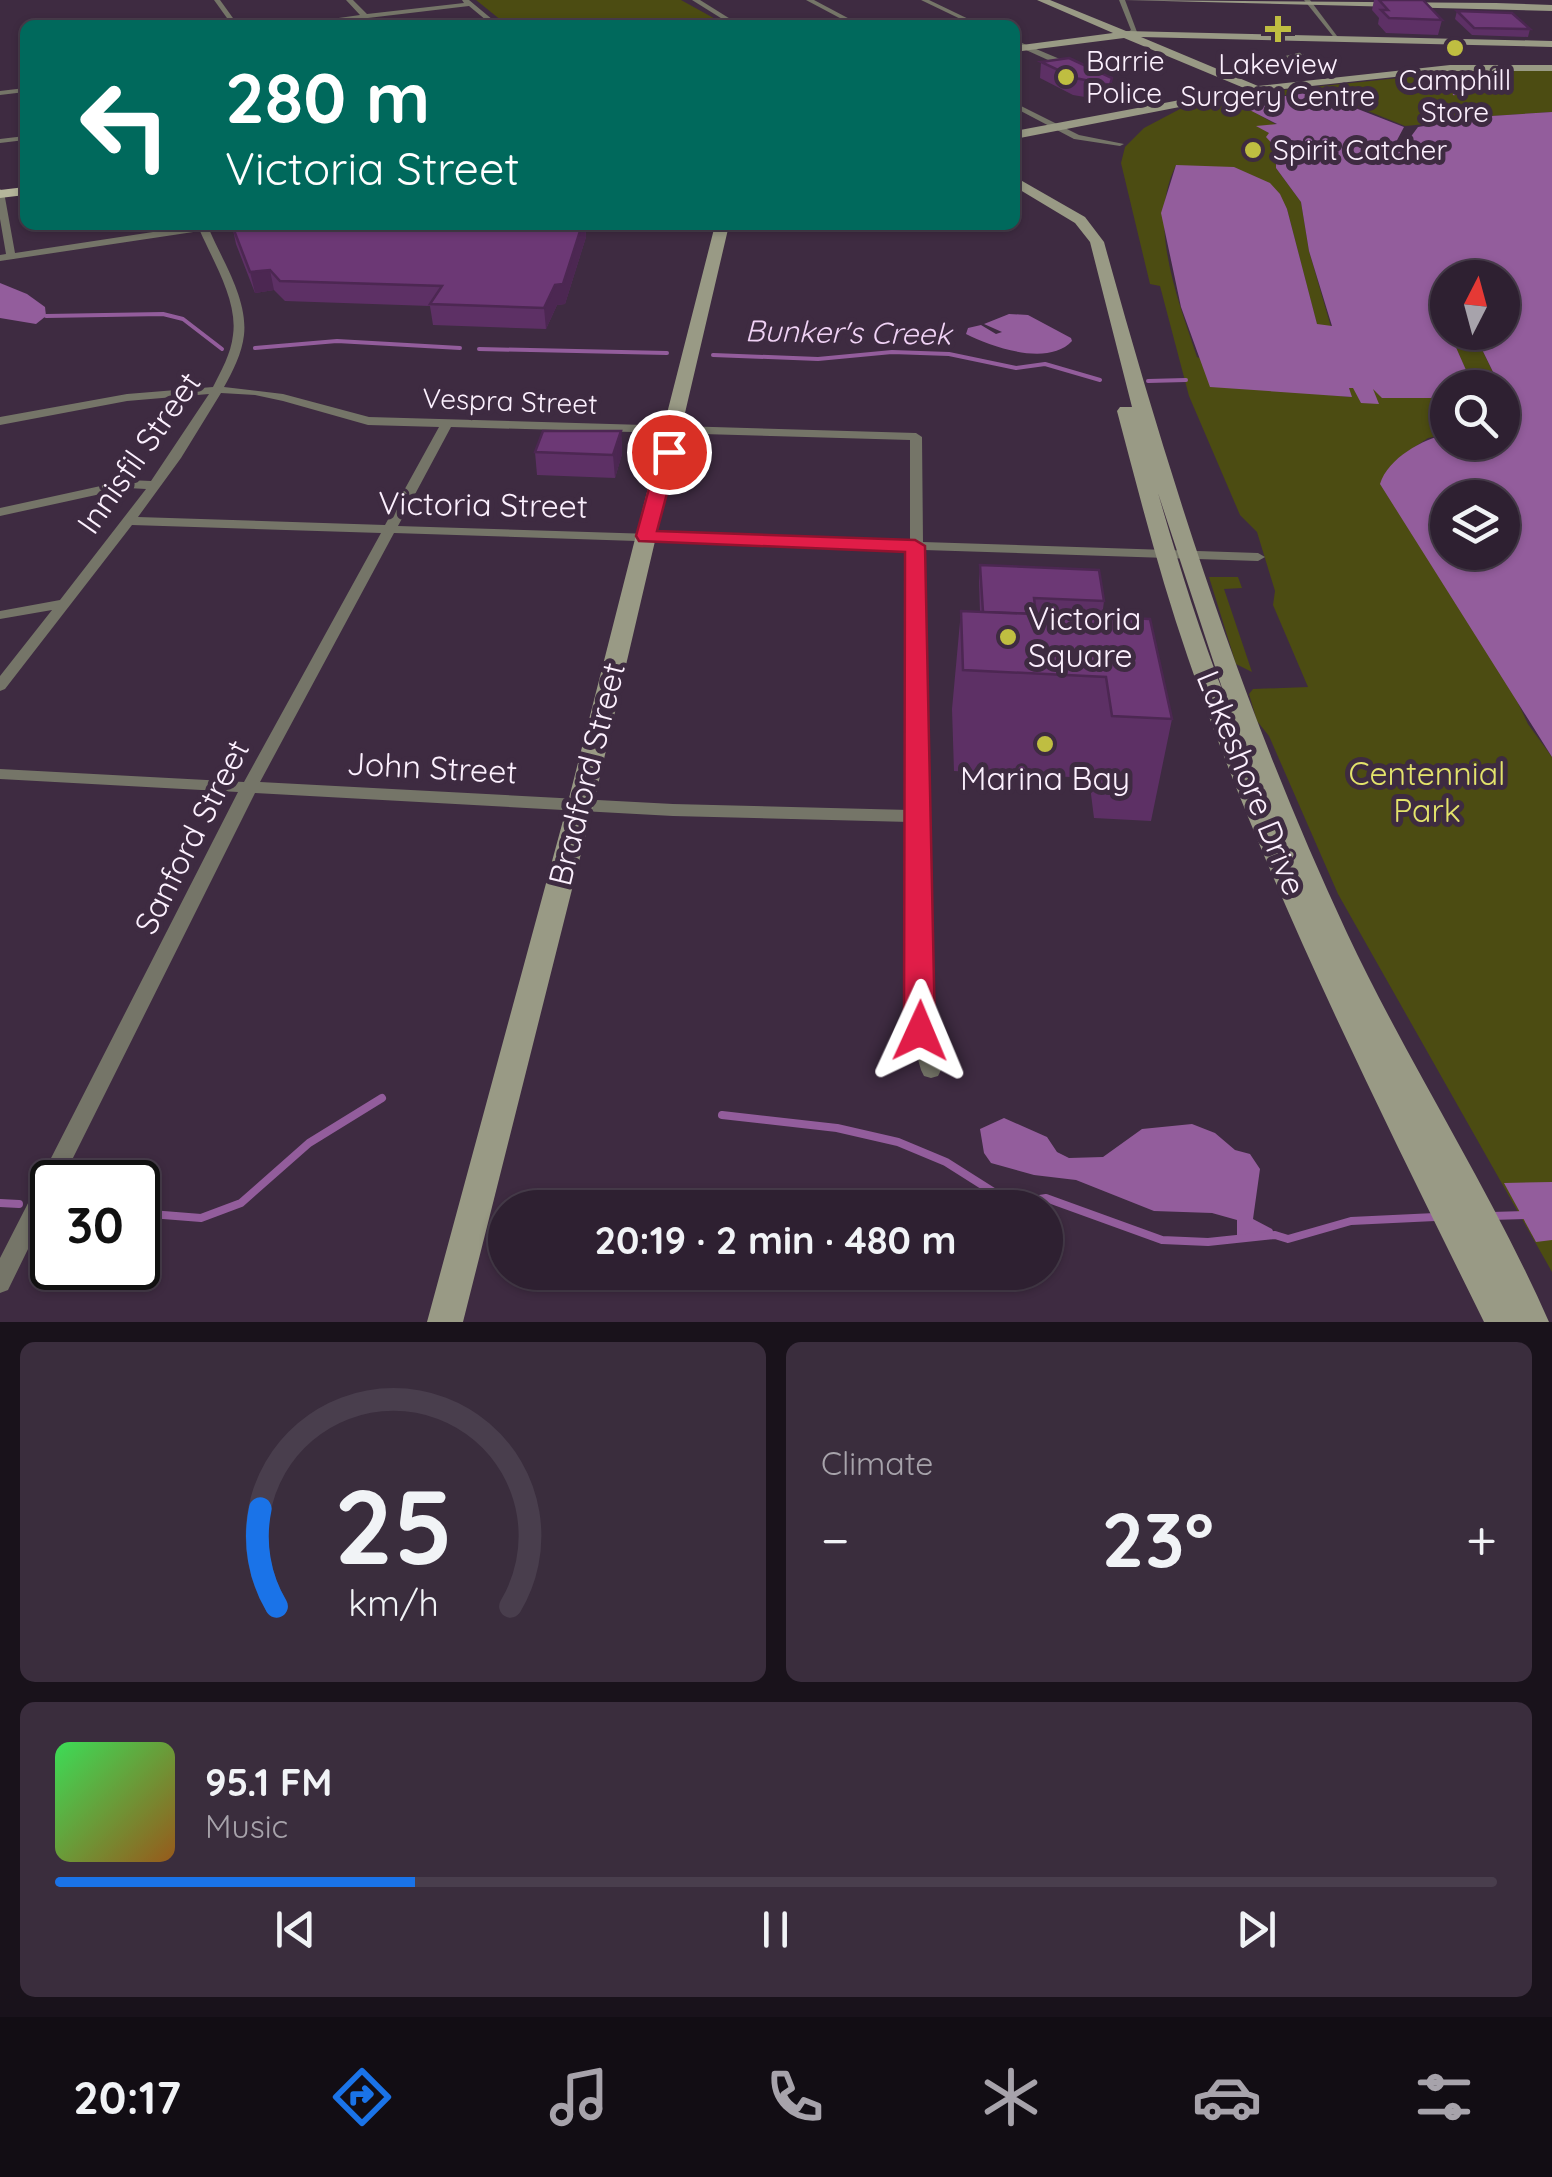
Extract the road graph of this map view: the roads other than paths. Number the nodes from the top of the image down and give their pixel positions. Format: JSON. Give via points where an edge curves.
{"nodes":[{"id":1,"x":216,"y":0,"type":"edge"},
{"id":2,"x":349,"y":0,"type":"edge"},
{"id":3,"x":695,"y":0,"type":"edge"},
{"id":4,"x":810,"y":0,"type":"edge"},
{"id":5,"x":924,"y":0,"type":"edge"},
{"id":6,"x":1042,"y":0,"type":"edge"},
{"id":7,"x":1125,"y":0,"type":"edge"},
{"id":8,"x":1210,"y":0,"type":"edge"},
{"id":9,"x":468,"y":2,"type":"edge"},
{"id":10,"x":1309,"y":2,"type":"edge"},
{"id":11,"x":1506,"y":4,"type":"edge"},
{"id":12,"x":1552,"y":8,"type":"edge"},
{"id":13,"x":366,"y":16,"type":"junction"},
{"id":14,"x":1524,"y":18,"type":"edge"},
{"id":15,"x":231,"y":20,"type":"edge"},
{"id":16,"x":348,"y":20,"type":"edge"},
{"id":17,"x":490,"y":20,"type":"edge"},
{"id":18,"x":728,"y":20,"type":"edge"},
{"id":19,"x":848,"y":20,"type":"edge"},
{"id":20,"x":967,"y":20,"type":"edge"},
{"id":21,"x":1128,"y":34,"type":"junction"},
{"id":22,"x":1549,"y":39,"type":"edge"},
{"id":23,"x":1338,"y":40,"type":"junction"},
{"id":24,"x":1020,"y":47,"type":"edge"},
{"id":25,"x":1028,"y":48,"type":"junction"},
{"id":26,"x":1302,"y":54,"type":"dead end"},
{"id":27,"x":1552,"y":67,"type":"edge"},
{"id":28,"x":1216,"y":72,"type":"junction"},
{"id":29,"x":1260,"y":89,"type":"junction"},
{"id":30,"x":1155,"y":107,"type":"junction"},
{"id":31,"x":1020,"y":108,"type":"edge"},
{"id":32,"x":1059,"y":127,"type":"junction"},
{"id":33,"x":1020,"y":134,"type":"edge"},
{"id":34,"x":1120,"y":144,"type":"dead end"},
{"id":35,"x":1020,"y":184,"type":"edge"},
{"id":36,"x":1020,"y":192,"type":"edge"},
{"id":37,"x":0,"y":194,"type":"edge"},
{"id":38,"x":1074,"y":220,"type":"junction"},
{"id":39,"x":184,"y":230,"type":"edge"},
{"id":40,"x":204,"y":230,"type":"edge"},
{"id":41,"x":721,"y":230,"type":"edge"},
{"id":42,"x":5,"y":258,"type":"edge"},
{"id":43,"x":219,"y":390,"type":"junction"},
{"id":44,"x":0,"y":422,"type":"edge"},
{"id":45,"x":446,"y":425,"type":"junction"},
{"id":46,"x":675,"y":431,"type":"junction"},
{"id":47,"x":153,"y":485,"type":"junction"},
{"id":48,"x":0,"y":512,"type":"edge"},
{"id":49,"x":127,"y":521,"type":"junction"},
{"id":50,"x":388,"y":530,"type":"junction"},
{"id":51,"x":646,"y":536,"type":"junction"},
{"id":52,"x":915,"y":546,"type":"junction"},
{"id":53,"x":1177,"y":555,"type":"junction"},
{"id":54,"x":1258,"y":558,"type":"dead end"},
{"id":55,"x":63,"y":604,"type":"junction"},
{"id":56,"x":0,"y":614,"type":"edge"},
{"id":57,"x":0,"y":686,"type":"edge"},
{"id":58,"x":0,"y":774,"type":"edge"},
{"id":59,"x":249,"y":788,"type":"junction"},
{"id":60,"x":580,"y":806,"type":"junction"},
{"id":61,"x":920,"y":816,"type":"junction"},
{"id":62,"x":932,"y":1070,"type":"dead end"},
{"id":63,"x":1476,"y":1243,"type":"junction"},
{"id":64,"x":0,"y":1282,"type":"edge"},
{"id":65,"x":445,"y":1322,"type":"edge"},
{"id":66,"x":1502,"y":1322,"type":"edge"},
{"id":67,"x":1531,"y":1322,"type":"edge"}],
"edges":[{"from":1,"to":15,"type":"street"},
{"from":2,"to":13,"type":"street"},
{"from":3,"to":18,"type":"street"},
{"from":4,"to":19,"type":"street"},
{"from":5,"to":20,"type":"street"},
{"from":6,"to":21,"type":"main road"},
{"from":7,"to":10,"type":"main road"},
{"from":7,"to":21,"type":"street","via":[[1135,31]]},
{"from":8,"to":10,"type":"main road"},
{"from":9,"to":13,"type":"street"},
{"from":9,"to":17,"type":"street"},
{"from":10,"to":11,"type":"main road"},
{"from":10,"to":23,"type":"street"},
{"from":11,"to":12,"type":"main road"},
{"from":11,"to":14,"type":"main road"},
{"from":13,"to":16,"type":"street"},
{"from":21,"to":23,"type":"main road"},
{"from":21,"to":25,"type":"main road"},
{"from":21,"to":28,"type":"main road"},
{"from":22,"to":23,"type":"main road"},
{"from":24,"to":25,"type":"main road"},
{"from":25,"to":30,"type":"street"},
{"from":26,"to":28,"type":"street"},
{"from":27,"to":29,"type":"main road","via":[[1450,68]]},
{"from":28,"to":29,"type":"main road"},
{"from":29,"to":30,"type":"main road"},
{"from":30,"to":32,"type":"main road"},
{"from":31,"to":32,"type":"street"},
{"from":32,"to":33,"type":"main road"},
{"from":32,"to":34,"type":"street"},
{"from":35,"to":38,"type":"main road"},
{"from":36,"to":38,"type":"main road"},
{"from":37,"to":42,"type":"street"},
{"from":38,"to":53,"type":"main road"},
{"from":38,"to":53,"type":"main road","via":[[1097,242]]},
{"from":39,"to":42,"type":"street"},
{"from":40,"to":43,"type":"street","name":"Innisfil Street","via":[[239,333]]},
{"from":41,"to":46,"type":"main road","name":"Bradford Street"},
{"from":43,"to":44,"type":"street","name":"Vespra Street","via":[[116,399]]},
{"from":43,"to":45,"type":"street","name":"Vespra Street","via":[[291,399],[368,421]]},
{"from":43,"to":47,"type":"street","name":"Innisfil Street"},
{"from":45,"to":46,"type":"street","name":"Vespra Street"},
{"from":45,"to":50,"type":"street","name":"Sanford Street"},
{"from":46,"to":51,"type":"main road","name":"Bradford Street"},
{"from":46,"to":52,"type":"street","name":"Vespra Street","via":[[916,437]]},
{"from":47,"to":48,"type":"street","via":[[128,484]]},
{"from":47,"to":49,"type":"street","name":"Innisfil Street"},
{"from":49,"to":50,"type":"street","name":"Victoria Street"},
{"from":49,"to":55,"type":"street","name":"Innisfil Street"},
{"from":50,"to":51,"type":"street","name":"Victoria Street"},
{"from":50,"to":59,"type":"street","name":"Sanford Street"},
{"from":51,"to":52,"type":"street","name":"Victoria Street"},
{"from":51,"to":60,"type":"main road","name":"Bradford Street"},
{"from":52,"to":53,"type":"street","name":"Victoria Street"},
{"from":52,"to":61,"type":"street"},
{"from":53,"to":54,"type":"street","name":"Victoria Street"},
{"from":53,"to":63,"type":"main road","via":[[1298,852]]},
{"from":55,"to":56,"type":"street"},
{"from":55,"to":57,"type":"street","name":"Innisfil Street"},
{"from":58,"to":59,"type":"street","name":"John Street"},
{"from":59,"to":60,"type":"street","name":"John Street"},
{"from":59,"to":64,"type":"street","name":"Sanford Street"},
{"from":60,"to":61,"type":"street","name":"John Street"},
{"from":60,"to":65,"type":"main road","name":"Bradford Street"},
{"from":61,"to":62,"type":"street","via":[[920,1031]]},
{"from":63,"to":66,"type":"main road"},
{"from":63,"to":67,"type":"main road"}]}
